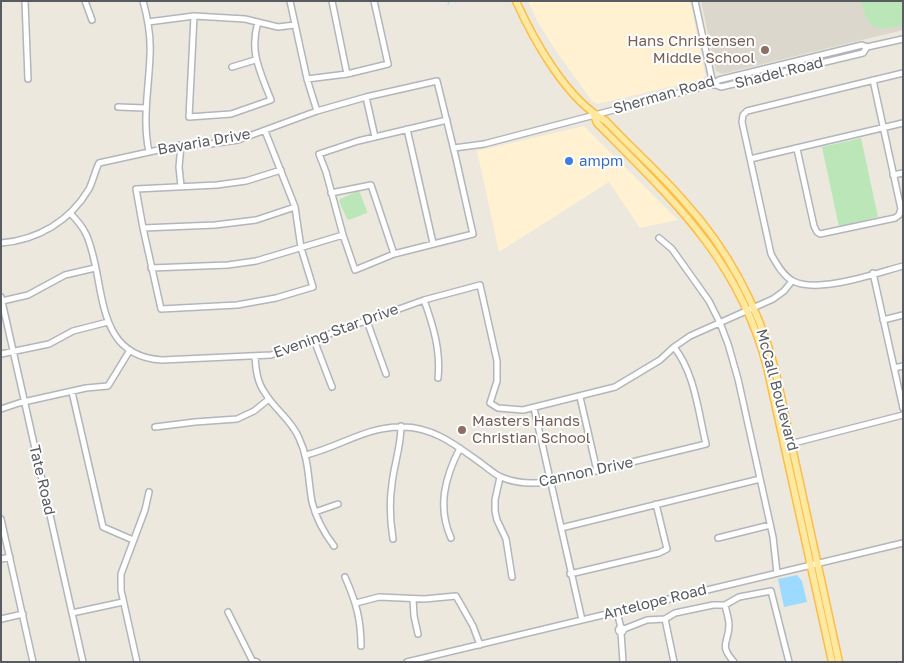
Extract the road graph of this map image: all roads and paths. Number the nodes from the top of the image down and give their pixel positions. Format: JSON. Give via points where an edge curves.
{"nodes":[{"id":1,"x":25,"y":1,"type":"edge"},
{"id":2,"x":85,"y":1,"type":"edge"},
{"id":3,"x":143,"y":1,"type":"edge"},
{"id":4,"x":290,"y":1,"type":"edge"},
{"id":5,"x":332,"y":1,"type":"edge"},
{"id":6,"x":374,"y":1,"type":"edge"},
{"id":7,"x":516,"y":1,"type":"edge"},
{"id":8,"x":695,"y":1,"type":"edge"},
{"id":9,"x":194,"y":16,"type":"junction"},
{"id":10,"x":92,"y":20,"type":"dead end"},
{"id":11,"x":148,"y":22,"type":"junction"},
{"id":12,"x":258,"y":22,"type":"junction"},
{"id":13,"x":295,"y":25,"type":"junction"},
{"id":14,"x":903,"y":39,"type":"edge"},
{"id":15,"x":255,"y":60,"type":"junction"},
{"id":16,"x":232,"y":67,"type":"dead end"},
{"id":17,"x":903,"y":73,"type":"edge"},
{"id":18,"x":347,"y":74,"type":"junction"},
{"id":19,"x":28,"y":79,"type":"dead end"},
{"id":20,"x":307,"y":79,"type":"junction"},
{"id":21,"x":873,"y":80,"type":"junction"},
{"id":22,"x":713,"y":84,"type":"junction"},
{"id":23,"x":366,"y":97,"type":"junction"},
{"id":24,"x":118,"y":107,"type":"dead end"},
{"id":25,"x":146,"y":108,"type":"junction"},
{"id":26,"x":317,"y":111,"type":"junction"},
{"id":27,"x":594,"y":115,"type":"junction"},
{"id":28,"x":447,"y":120,"type":"junction"},
{"id":29,"x":903,"y":123,"type":"edge"},
{"id":30,"x":884,"y":128,"type":"junction"},
{"id":31,"x":408,"y":129,"type":"junction"},
{"id":32,"x":265,"y":131,"type":"junction"},
{"id":33,"x":375,"y":137,"type":"junction"},
{"id":34,"x":181,"y":145,"type":"junction"},
{"id":35,"x":454,"y":148,"type":"junction"},
{"id":36,"x":797,"y":149,"type":"junction"},
{"id":37,"x":149,"y":152,"type":"junction"},
{"id":38,"x":750,"y":159,"type":"junction"},
{"id":39,"x":281,"y":170,"type":"junction"},
{"id":40,"x":903,"y":173,"type":"edge"},
{"id":41,"x":893,"y":175,"type":"junction"},
{"id":42,"x":181,"y":186,"type":"junction"},
{"id":43,"x":331,"y":193,"type":"junction"},
{"id":44,"x":677,"y":205,"type":"junction"},
{"id":45,"x":294,"y":207,"type":"junction"},
{"id":46,"x":70,"y":213,"type":"junction"},
{"id":47,"x":143,"y":228,"type":"junction"},
{"id":48,"x":343,"y":234,"type":"junction"},
{"id":49,"x":659,"y":238,"type":"dead end"},
{"id":50,"x":715,"y":239,"type":"junction"},
{"id":51,"x":1,"y":243,"type":"edge"},
{"id":52,"x":433,"y":243,"type":"junction"},
{"id":53,"x":301,"y":248,"type":"junction"},
{"id":54,"x":394,"y":254,"type":"junction"},
{"id":55,"x":903,"y":266,"type":"edge"},
{"id":56,"x":95,"y":268,"type":"junction"},
{"id":57,"x":152,"y":268,"type":"junction"},
{"id":58,"x":873,"y":274,"type":"junction"},
{"id":59,"x":792,"y":281,"type":"junction"},
{"id":60,"x":2,"y":299,"type":"edge"},
{"id":61,"x":424,"y":300,"type":"junction"},
{"id":62,"x":751,"y":309,"type":"junction"},
{"id":63,"x":903,"y":315,"type":"edge"},
{"id":64,"x":883,"y":320,"type":"junction"},
{"id":65,"x":367,"y":321,"type":"junction"},
{"id":66,"x":108,"y":322,"type":"junction"},
{"id":67,"x":720,"y":323,"type":"junction"},
{"id":68,"x":314,"y":340,"type":"junction"},
{"id":69,"x":674,"y":347,"type":"junction"},
{"id":70,"x":130,"y":350,"type":"junction"},
{"id":71,"x":13,"y":351,"type":"junction"},
{"id":72,"x":1,"y":354,"type":"edge"},
{"id":73,"x":255,"y":357,"type":"junction"},
{"id":74,"x":903,"y":366,"type":"edge"},
{"id":75,"x":894,"y":368,"type":"junction"},
{"id":76,"x":386,"y":374,"type":"dead end"},
{"id":77,"x":438,"y":378,"type":"dead end"},
{"id":78,"x":332,"y":387,"type":"dead end"},
{"id":79,"x":72,"y":392,"type":"junction"},
{"id":80,"x":580,"y":397,"type":"junction"},
{"id":81,"x":269,"y":399,"type":"junction"},
{"id":82,"x":25,"y":402,"type":"junction"},
{"id":83,"x":534,"y":408,"type":"junction"},
{"id":84,"x":903,"y":408,"type":"edge"},
{"id":85,"x":1,"y":409,"type":"edge"},
{"id":86,"x":903,"y":415,"type":"edge"},
{"id":87,"x":401,"y":426,"type":"junction"},
{"id":88,"x":155,"y":427,"type":"dead end"},
{"id":89,"x":788,"y":444,"type":"junction"},
{"id":90,"x":460,"y":448,"type":"junction"},
{"id":91,"x":306,"y":455,"type":"junction"},
{"id":92,"x":597,"y":471,"type":"junction"},
{"id":93,"x":500,"y":477,"type":"junction"},
{"id":94,"x":760,"y":479,"type":"junction"},
{"id":95,"x":550,"y":482,"type":"junction"},
{"id":96,"x":149,"y":492,"type":"dead end"},
{"id":97,"x":338,"y":504,"type":"dead end"},
{"id":98,"x":656,"y":504,"type":"junction"},
{"id":99,"x":315,"y":512,"type":"junction"},
{"id":100,"x":1,"y":519,"type":"edge"},
{"id":101,"x":770,"y":525,"type":"junction"},
{"id":102,"x":560,"y":528,"type":"junction"},
{"id":103,"x":451,"y":538,"type":"dead end"},
{"id":104,"x":718,"y":538,"type":"dead end"},
{"id":105,"x":392,"y":539,"type":"dead end"},
{"id":106,"x":134,"y":540,"type":"junction"},
{"id":107,"x":903,"y":542,"type":"edge"},
{"id":108,"x":334,"y":546,"type":"dead end"},
{"id":109,"x":10,"y":557,"type":"junction"},
{"id":110,"x":1,"y":559,"type":"edge"},
{"id":111,"x":814,"y":564,"type":"junction"},
{"id":112,"x":777,"y":573,"type":"junction"},
{"id":113,"x":570,"y":574,"type":"junction"},
{"id":114,"x":512,"y":577,"type":"dead end"},
{"id":115,"x":345,"y":578,"type":"dead end"},
{"id":116,"x":413,"y":599,"type":"junction"},
{"id":117,"x":123,"y":602,"type":"junction"},
{"id":118,"x":356,"y":603,"type":"junction"},
{"id":119,"x":725,"y":605,"type":"junction"},
{"id":120,"x":228,"y":612,"type":"dead end"},
{"id":121,"x":617,"y":612,"type":"junction"},
{"id":122,"x":23,"y":614,"type":"junction"},
{"id":123,"x":72,"y":614,"type":"junction"},
{"id":124,"x":1,"y":619,"type":"edge"},
{"id":125,"x":664,"y":619,"type":"junction"},
{"id":126,"x":582,"y":620,"type":"junction"},
{"id":127,"x":622,"y":630,"type":"junction"},
{"id":128,"x":418,"y":634,"type":"dead end"},
{"id":129,"x":480,"y":645,"type":"junction"},
{"id":130,"x":362,"y":646,"type":"dead end"},
{"id":131,"x":33,"y":662,"type":"edge"},
{"id":132,"x":83,"y":662,"type":"edge"},
{"id":133,"x":137,"y":662,"type":"edge"},
{"id":134,"x":257,"y":662,"type":"edge"},
{"id":135,"x":407,"y":662,"type":"edge"},
{"id":136,"x":623,"y":662,"type":"edge"},
{"id":137,"x":674,"y":662,"type":"edge"},
{"id":138,"x":734,"y":662,"type":"edge"},
{"id":139,"x":789,"y":662,"type":"edge"},
{"id":140,"x":832,"y":662,"type":"edge"},
{"id":141,"x":839,"y":662,"type":"edge"}],
"edges":[{"from":1,"to":19,"type":"street"},
{"from":2,"to":10,"type":"street"},
{"from":3,"to":11,"type":"street"},
{"from":4,"to":13,"type":"street"},
{"from":5,"to":18,"type":"street"},
{"from":6,"to":18,"type":"street","via":[[388,64]]},
{"from":7,"to":27,"type":"main road","name":"McCall Boulevard","via":[[551,64]]},
{"from":8,"to":22,"type":"street","name":"Shadel Road"},
{"from":9,"to":11,"type":"street"},
{"from":9,"to":12,"type":"street"},
{"from":9,"to":15,"type":"street","via":[[189,117],[231,114],[271,100]]},
{"from":11,"to":25,"type":"street","via":[[150,55]]},
{"from":12,"to":13,"type":"street","via":[[278,27]]},
{"from":12,"to":15,"type":"street","via":[[254,34]]},
{"from":13,"to":20,"type":"street"},
{"from":14,"to":22,"type":"street","name":"Sherman Road","via":[[867,47],[862,45]]},
{"from":15,"to":16,"type":"street"},
{"from":17,"to":21,"type":"street"},
{"from":18,"to":20,"type":"street"},
{"from":20,"to":26,"type":"street"},
{"from":21,"to":30,"type":"street"},
{"from":21,"to":38,"type":"street","via":[[747,110],[742,122]]},
{"from":22,"to":27,"type":"street","name":"Sherman Road"},
{"from":23,"to":26,"type":"street","name":"Bavaria Drive"},
{"from":23,"to":28,"type":"street","name":"Bavaria Drive","via":[[437,81]]},
{"from":23,"to":33,"type":"street"},
{"from":24,"to":25,"type":"street"},
{"from":25,"to":37,"type":"street"},
{"from":26,"to":32,"type":"street","name":"Bavaria Drive"},
{"from":27,"to":35,"type":"street","name":"Sherman Road","via":[[484,144]]},
{"from":27,"to":44,"type":"main road","name":"McCall Boulevard","via":[[597,123]]},
{"from":27,"to":50,"type":"main road","name":"McCall Boulevard","via":[[606,122],[667,183]]},
{"from":28,"to":31,"type":"street"},
{"from":28,"to":35,"type":"street"},
{"from":29,"to":30,"type":"street"},
{"from":30,"to":36,"type":"street"},
{"from":30,"to":41,"type":"street"},
{"from":31,"to":33,"type":"street"},
{"from":31,"to":52,"type":"street"},
{"from":32,"to":34,"type":"street","name":"Bavaria Drive","via":[[238,140]]},
{"from":32,"to":39,"type":"street"},
{"from":33,"to":43,"type":"street","via":[[319,154]]},
{"from":34,"to":37,"type":"street","name":"Bavaria Drive"},
{"from":34,"to":42,"type":"street"},
{"from":35,"to":52,"type":"street","via":[[473,234]]},
{"from":36,"to":38,"type":"street"},
{"from":36,"to":41,"type":"street","via":[[814,226],[820,234],[899,215],[901,209]]},
{"from":37,"to":46,"type":"street","name":"Bavaria Drive","via":[[99,163],[89,188]]},
{"from":38,"to":59,"type":"street","via":[[771,254]]},
{"from":39,"to":42,"type":"street","via":[[246,181]]},
{"from":39,"to":45,"type":"street"},
{"from":40,"to":41,"type":"street"},
{"from":42,"to":47,"type":"street","via":[[136,189]]},
{"from":43,"to":48,"type":"street"},
{"from":43,"to":54,"type":"street","via":[[371,185]]},
{"from":44,"to":50,"type":"main road","via":[[683,206],[705,233]]},
{"from":44,"to":62,"type":"main road","name":"McCall Boulevard","via":[[699,230]]},
{"from":45,"to":47,"type":"street","via":[[256,220]]},
{"from":45,"to":53,"type":"street"},
{"from":46,"to":51,"type":"street","name":"Bavaria Drive","via":[[58,224],[34,236]]},
{"from":46,"to":56,"type":"street","via":[[85,232]]},
{"from":47,"to":57,"type":"street"},
{"from":48,"to":53,"type":"street"},
{"from":48,"to":54,"type":"street","via":[[355,270]]},
{"from":49,"to":67,"type":"street","via":[[672,250],[709,301]]},
{"from":50,"to":62,"type":"main road","name":"McCall Boulevard","via":[[737,274]]},
{"from":52,"to":54,"type":"street"},
{"from":53,"to":57,"type":"street","via":[[228,265]]},
{"from":53,"to":57,"type":"street","via":[[313,287],[237,305],[161,309]]},
{"from":55,"to":58,"type":"street"},
{"from":56,"to":60,"type":"street","via":[[65,276],[28,295]]},
{"from":56,"to":66,"type":"street"},
{"from":58,"to":59,"type":"street","via":[[819,285]]},
{"from":58,"to":64,"type":"street"},
{"from":59,"to":62,"type":"street","via":[[773,299]]},
{"from":60,"to":71,"type":"street","name":"Tate Road"},
{"from":61,"to":65,"type":"street","name":"Evening Star Drive"},
{"from":61,"to":77,"type":"street","via":[[440,364]]},
{"from":61,"to":83,"type":"street","name":"Evening Star Drive","via":[[480,286],[497,361],[497,381],[490,403],[515,411]]},
{"from":62,"to":67,"type":"street"},
{"from":62,"to":89,"type":"main road","name":"McCall Boulevard"},
{"from":63,"to":64,"type":"street"},
{"from":64,"to":75,"type":"street"},
{"from":65,"to":68,"type":"street","name":"Evening Star Drive"},
{"from":65,"to":76,"type":"street"},
{"from":66,"to":70,"type":"street","via":[[118,339]]},
{"from":66,"to":71,"type":"street","via":[[73,331],[49,344]]},
{"from":67,"to":69,"type":"street"},
{"from":67,"to":94,"type":"street","via":[[734,364]]},
{"from":68,"to":73,"type":"street","name":"Evening Star Drive","via":[[278,353]]},
{"from":68,"to":78,"type":"street"},
{"from":69,"to":80,"type":"street","via":[[660,360],[615,387]]},
{"from":69,"to":92,"type":"street","name":"Cannon Drive","via":[[689,372],[706,444]]},
{"from":70,"to":73,"type":"street","name":"Evening Star Drive","via":[[155,360]]},
{"from":70,"to":79,"type":"street","via":[[108,386]]},
{"from":71,"to":72,"type":"street"},
{"from":71,"to":82,"type":"street","name":"Tate Road"},
{"from":73,"to":81,"type":"street","via":[[260,384]]},
{"from":74,"to":75,"type":"street"},
{"from":75,"to":84,"type":"street"},
{"from":79,"to":82,"type":"street"},
{"from":79,"to":106,"type":"street","via":[[103,528]]},
{"from":80,"to":83,"type":"street"},
{"from":80,"to":92,"type":"street"},
{"from":81,"to":88,"type":"street","via":[[237,419]]},
{"from":81,"to":91,"type":"street","via":[[290,422]]},
{"from":82,"to":85,"type":"street"},
{"from":82,"to":123,"type":"street","name":"Tate Road"},
{"from":83,"to":95,"type":"street"},
{"from":86,"to":89,"type":"street"},
{"from":87,"to":90,"type":"street","name":"Cannon Drive","via":[[426,430]]},
{"from":87,"to":91,"type":"street","name":"Cannon Drive","via":[[368,431]]},
{"from":87,"to":105,"type":"street","via":[[390,504]]},
{"from":89,"to":111,"type":"main road","name":"McCall Boulevard"},
{"from":90,"to":93,"type":"street","name":"Cannon Drive"},
{"from":90,"to":103,"type":"street","via":[[449,472],[444,499],[445,525]]},
{"from":91,"to":99,"type":"street"},
{"from":92,"to":95,"type":"street","name":"Cannon Drive"},
{"from":93,"to":95,"type":"street","name":"Cannon Drive","via":[[523,483]]},
{"from":93,"to":114,"type":"street","via":[[495,510],[506,539]]},
{"from":94,"to":98,"type":"street"},
{"from":94,"to":101,"type":"street"},
{"from":95,"to":102,"type":"street"},
{"from":96,"to":106,"type":"street","via":[[146,510]]},
{"from":97,"to":99,"type":"street"},
{"from":98,"to":102,"type":"street"},
{"from":98,"to":113,"type":"street","via":[[666,549]]},
{"from":99,"to":108,"type":"street"},
{"from":100,"to":109,"type":"street"},
{"from":101,"to":104,"type":"street"},
{"from":101,"to":112,"type":"street"},
{"from":102,"to":113,"type":"street"},
{"from":106,"to":117,"type":"street","via":[[121,574]]},
{"from":107,"to":111,"type":"street","name":"Antelope Road"},
{"from":109,"to":110,"type":"street"},
{"from":109,"to":122,"type":"street"},
{"from":111,"to":112,"type":"street","name":"Antelope Road"},
{"from":111,"to":140,"type":"main road","name":"McCall Boulevard"},
{"from":111,"to":141,"type":"main road","name":"McCall Boulevard"},
{"from":112,"to":121,"type":"street","name":"Antelope Road"},
{"from":113,"to":126,"type":"street"},
{"from":115,"to":118,"type":"street"},
{"from":116,"to":118,"type":"street","via":[[379,597]]},
{"from":116,"to":128,"type":"street"},
{"from":116,"to":129,"type":"street","via":[[456,596]]},
{"from":117,"to":123,"type":"street"},
{"from":117,"to":133,"type":"street"},
{"from":118,"to":130,"type":"street"},
{"from":119,"to":125,"type":"street","via":[[676,613]]},
{"from":119,"to":138,"type":"street","via":[[729,625],[725,647]]},
{"from":119,"to":139,"type":"street","via":[[739,597],[771,590]]},
{"from":120,"to":134,"type":"street","via":[[252,660]]},
{"from":121,"to":126,"type":"street","name":"Antelope Road"},
{"from":121,"to":127,"type":"street"},
{"from":122,"to":124,"type":"street"},
{"from":122,"to":131,"type":"street"},
{"from":123,"to":132,"type":"street","name":"Tate Road"},
{"from":125,"to":127,"type":"street","via":[[648,620]]},
{"from":125,"to":137,"type":"street"},
{"from":126,"to":129,"type":"street","name":"Antelope Road"},
{"from":127,"to":136,"type":"street"},
{"from":129,"to":135,"type":"street","name":"Antelope Road"}]}
